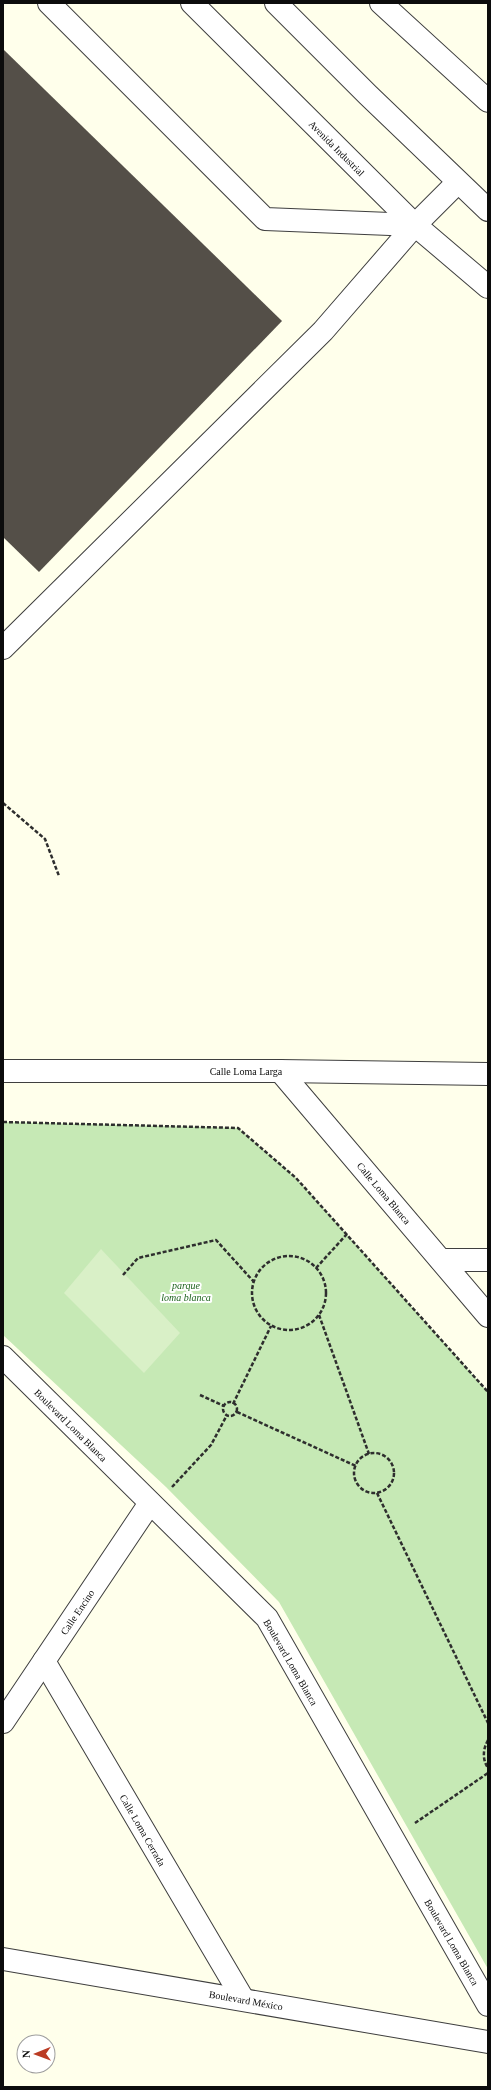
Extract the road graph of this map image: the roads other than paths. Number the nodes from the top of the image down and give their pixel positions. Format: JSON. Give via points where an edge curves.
{"nodes":[{"id":1,"x":49,"y":3,"type":"edge"},
{"id":2,"x":192,"y":3,"type":"edge"},
{"id":3,"x":276,"y":3,"type":"edge"},
{"id":4,"x":381,"y":3,"type":"edge"},
{"id":5,"x":488,"y":101,"type":"edge"},
{"id":6,"x":457,"y":183,"type":"junction"},
{"id":7,"x":488,"y":210,"type":"edge"},
{"id":8,"x":415,"y":225,"type":"junction"},
{"id":9,"x":488,"y":287,"type":"edge"},
{"id":10,"x":3,"y":648,"type":"edge"},
{"id":11,"x":3,"y":1071,"type":"edge"},
{"id":12,"x":280,"y":1071,"type":"junction"},
{"id":13,"x":488,"y":1074,"type":"edge"},
{"id":14,"x":441,"y":1260,"type":"junction"},
{"id":15,"x":488,"y":1260,"type":"edge"},
{"id":16,"x":488,"y":1316,"type":"edge"},
{"id":17,"x":6,"y":1366,"type":"edge"},
{"id":18,"x":150,"y":1503,"type":"junction"},
{"id":19,"x":44,"y":1661,"type":"junction"},
{"id":20,"x":3,"y":1722,"type":"edge"},
{"id":21,"x":3,"y":1958,"type":"edge"},
{"id":22,"x":243,"y":1999,"type":"junction"},
{"id":23,"x":488,"y":2005,"type":"edge"},
{"id":24,"x":488,"y":2042,"type":"edge"}],
"edges":[{"from":1,"to":8,"type":"street","via":[[264,219]]},
{"from":2,"to":8,"type":"street","name":"Avenida Industrial"},
{"from":3,"to":6,"type":"street"},
{"from":4,"to":5,"type":"street"},
{"from":6,"to":7,"type":"street"},
{"from":6,"to":8,"type":"street"},
{"from":8,"to":9,"type":"street","name":"Avenida Industrial"},
{"from":8,"to":10,"type":"street","via":[[323,331]]},
{"from":11,"to":12,"type":"street","name":"Calle Loma Larga"},
{"from":12,"to":13,"type":"street","name":"Calle Loma Larga"},
{"from":12,"to":14,"type":"street","name":"Calle Loma Blanca"},
{"from":14,"to":15,"type":"street"},
{"from":14,"to":16,"type":"street","name":"Calle Loma Blanca"},
{"from":17,"to":18,"type":"street","name":"Boulevard Loma Blanca"},
{"from":18,"to":19,"type":"street","name":"Calle Encino"},
{"from":18,"to":23,"type":"street","name":"Boulevard Loma Blanca","via":[[266,1618]]},
{"from":19,"to":20,"type":"street","name":"Calle Encino"},
{"from":19,"to":22,"type":"street","name":"Calle Loma Cerrada"},
{"from":21,"to":22,"type":"street","name":"Boulevard México"},
{"from":22,"to":24,"type":"street","name":"Boulevard México"}]}
